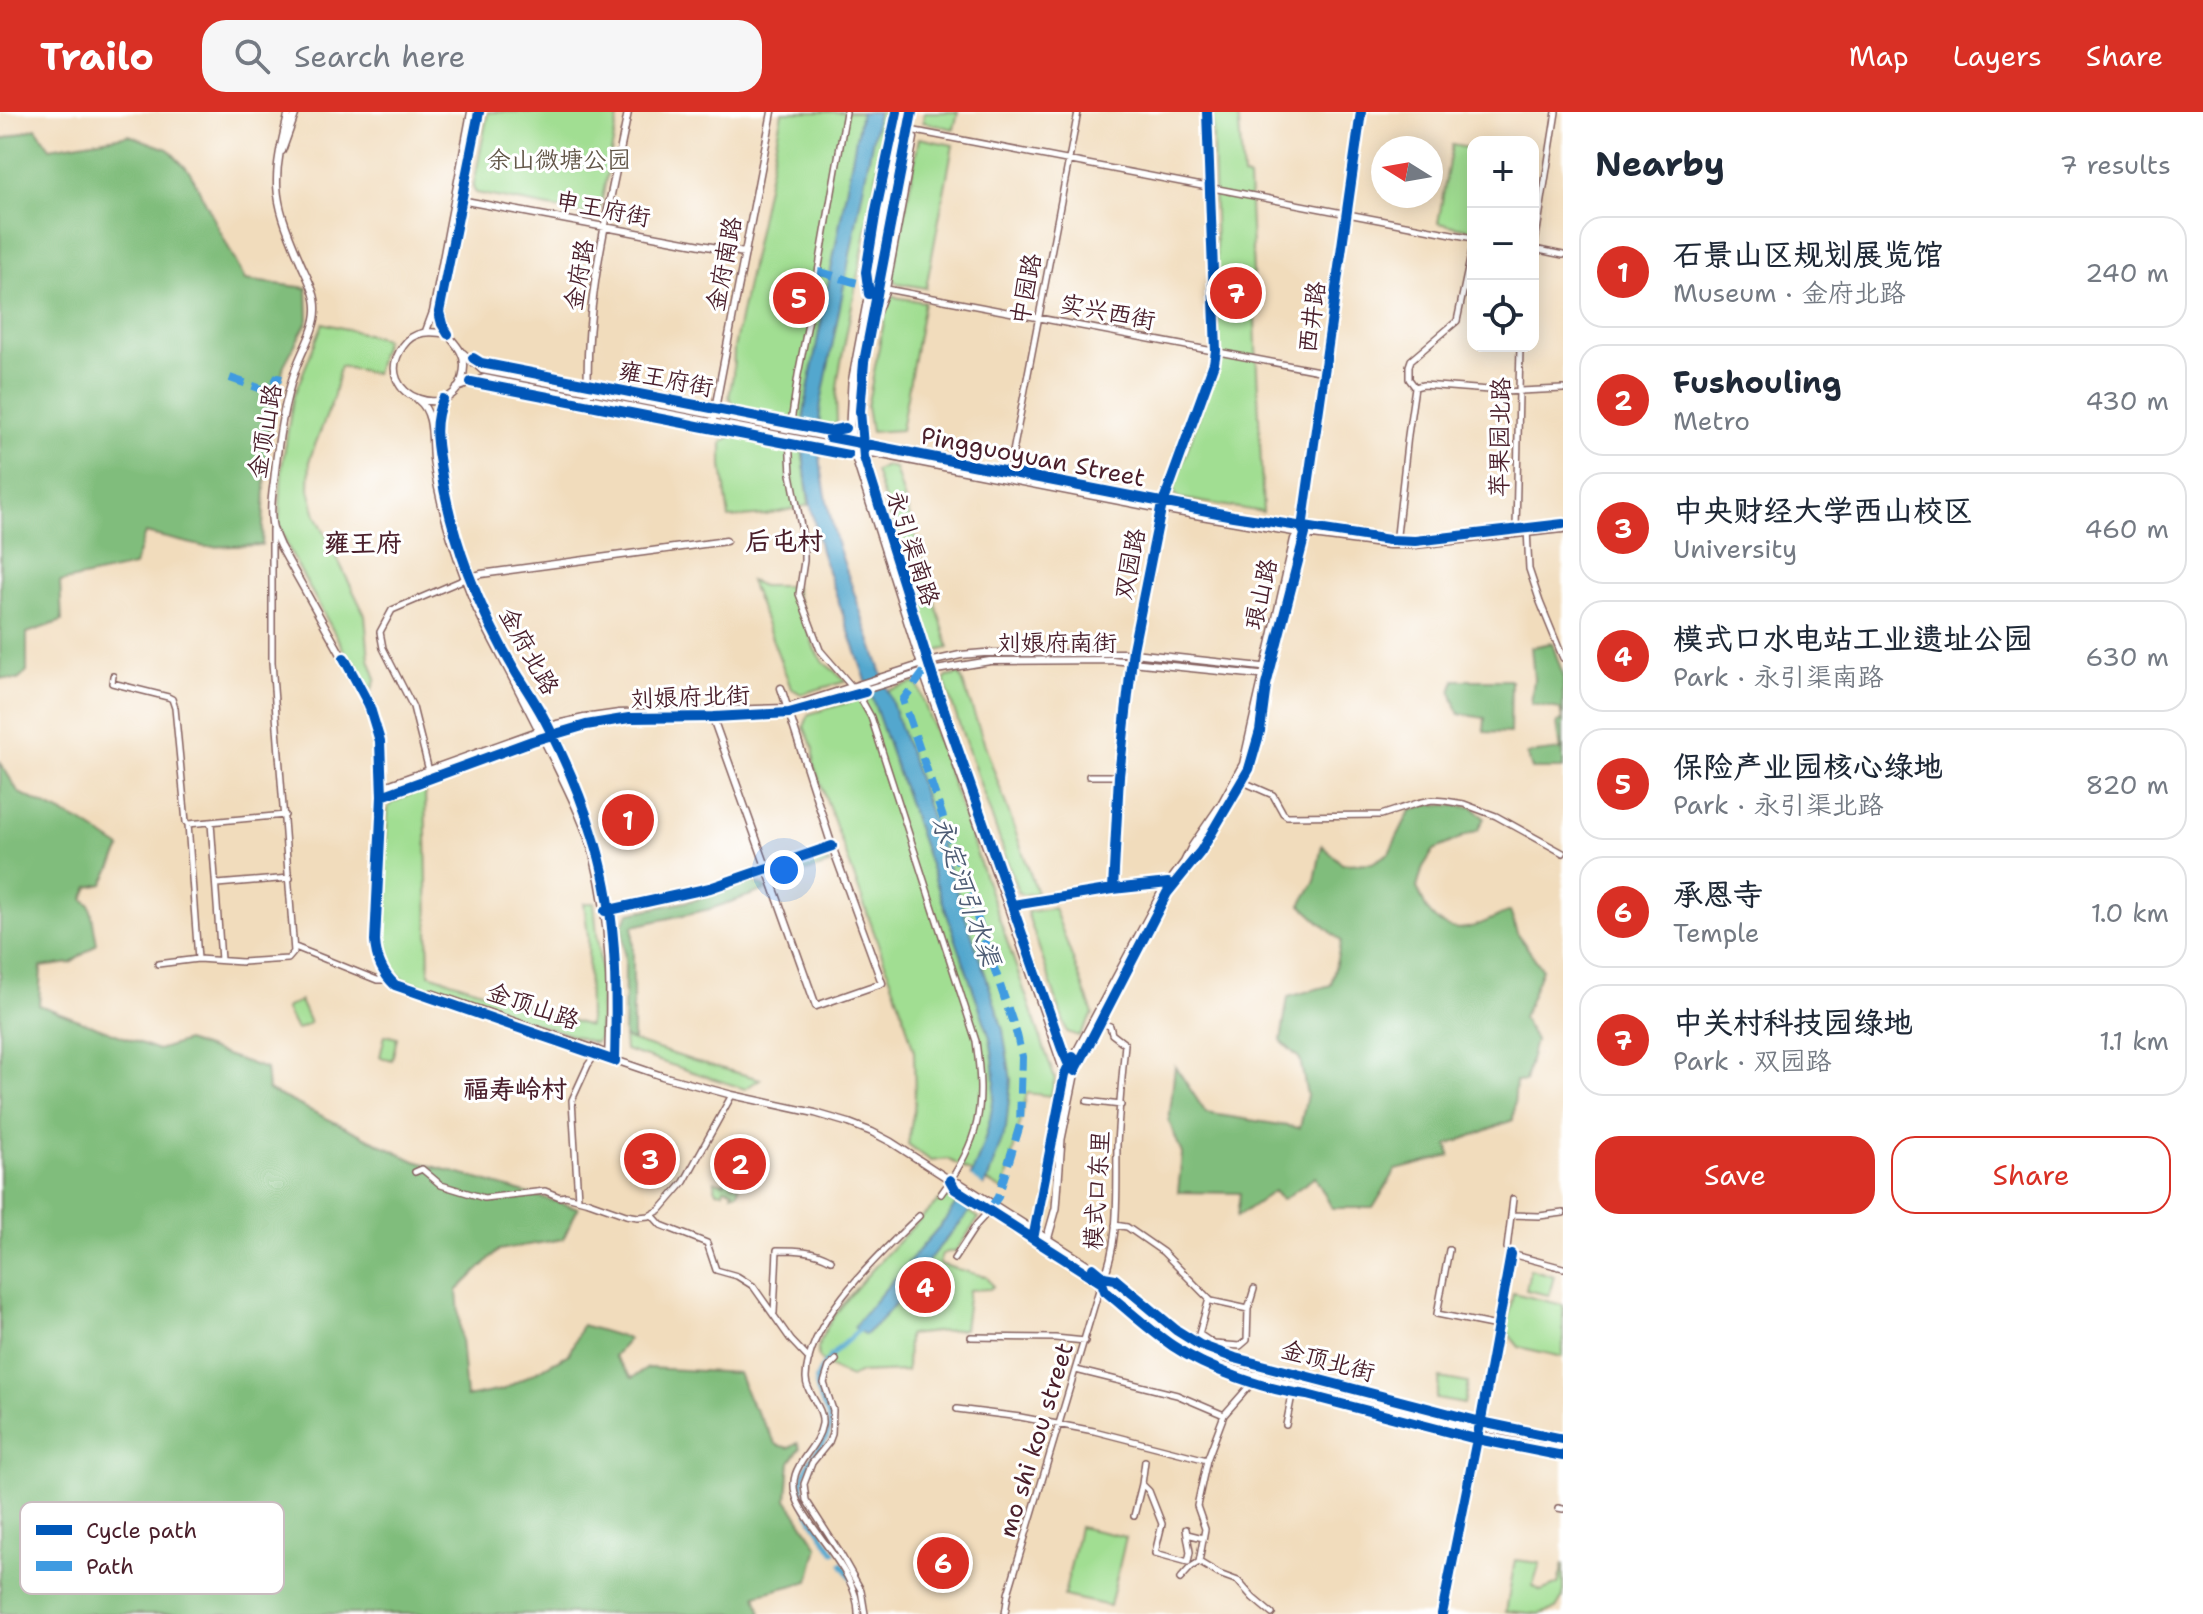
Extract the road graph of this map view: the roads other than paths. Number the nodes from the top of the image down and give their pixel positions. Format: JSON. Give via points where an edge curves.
{"nodes":[{"id":1,"x":289,"y":112,"type":"edge"},
{"id":2,"x":296,"y":112,"type":"edge"},
{"id":3,"x":471,"y":112,"type":"edge"},
{"id":4,"x":479,"y":112,"type":"edge"},
{"id":5,"x":628,"y":112,"type":"edge"},
{"id":6,"x":772,"y":112,"type":"edge"},
{"id":7,"x":846,"y":112,"type":"edge"},
{"id":8,"x":903,"y":112,"type":"edge"},
{"id":9,"x":912,"y":112,"type":"edge"},
{"id":10,"x":1078,"y":112,"type":"edge"},
{"id":11,"x":1207,"y":112,"type":"edge"},
{"id":12,"x":1361,"y":112,"type":"edge"},
{"id":13,"x":1556,"y":112,"type":"edge"},
{"id":14,"x":909,"y":130,"type":"junction"},
{"id":15,"x":278,"y":157,"type":"junction"},
{"id":16,"x":1069,"y":160,"type":"junction"},
{"id":17,"x":1209,"y":187,"type":"junction"},
{"id":18,"x":458,"y":200,"type":"junction"},
{"id":19,"x":1347,"y":213,"type":"junction"},
{"id":20,"x":1539,"y":215,"type":"edge"},
{"id":21,"x":606,"y":228,"type":"junction"},
{"id":22,"x":1467,"y":237,"type":"edge"},
{"id":23,"x":1539,"y":252,"type":"edge"},
{"id":24,"x":744,"y":253,"type":"junction"},
{"id":25,"x":1563,"y":255,"type":"edge"},
{"id":26,"x":1467,"y":274,"type":"edge"},
{"id":27,"x":886,"y":289,"type":"junction"},
{"id":28,"x":1039,"y":317,"type":"junction"},
{"id":29,"x":870,"y":328,"type":"junction"},
{"id":30,"x":426,"y":331,"type":"junction"},
{"id":31,"x":448,"y":334,"type":"junction"},
{"id":32,"x":1216,"y":351,"type":"junction"},
{"id":33,"x":1520,"y":352,"type":"edge"},
{"id":34,"x":463,"y":353,"type":"junction"},
{"id":35,"x":1324,"y":372,"type":"junction"},
{"id":36,"x":1415,"y":387,"type":"junction"},
{"id":37,"x":457,"y":388,"type":"junction"},
{"id":38,"x":1563,"y":389,"type":"edge"},
{"id":39,"x":1489,"y":390,"type":"dead end"},
{"id":40,"x":1502,"y":392,"type":"dead end"},
{"id":41,"x":1519,"y":392,"type":"junction"},
{"id":42,"x":588,"y":395,"type":"junction"},
{"id":43,"x":443,"y":399,"type":"junction"},
{"id":44,"x":418,"y":400,"type":"junction"},
{"id":45,"x":713,"y":419,"type":"junction"},
{"id":46,"x":791,"y":434,"type":"junction"},
{"id":47,"x":830,"y":441,"type":"joint"},
{"id":48,"x":853,"y":446,"type":"junction"},
{"id":49,"x":862,"y":447,"type":"junction"},
{"id":50,"x":882,"y":451,"type":"junction"},
{"id":51,"x":1009,"y":473,"type":"junction"},
{"id":52,"x":1162,"y":506,"type":"junction"},
{"id":53,"x":272,"y":524,"type":"junction"},
{"id":54,"x":1563,"y":527,"type":"edge"},
{"id":55,"x":1516,"y":529,"type":"junction"},
{"id":56,"x":1527,"y":530,"type":"junction"},
{"id":57,"x":1301,"y":532,"type":"junction"},
{"id":58,"x":726,"y":541,"type":"dead end"},
{"id":59,"x":1396,"y":543,"type":"junction"},
{"id":60,"x":468,"y":578,"type":"junction"},
{"id":61,"x":1133,"y":653,"type":"junction"},
{"id":62,"x":1563,"y":658,"type":"edge"},
{"id":63,"x":1132,"y":661,"type":"junction"},
{"id":64,"x":927,"y":668,"type":"junction"},
{"id":65,"x":1267,"y":671,"type":"junction"},
{"id":66,"x":113,"y":676,"type":"dead end"},
{"id":67,"x":781,"y":688,"type":"dead end"},
{"id":68,"x":860,"y":690,"type":"junction"},
{"id":69,"x":788,"y":710,"type":"junction"},
{"id":70,"x":714,"y":717,"type":"junction"},
{"id":71,"x":548,"y":726,"type":"junction"},
{"id":72,"x":539,"y":730,"type":"junction"},
{"id":73,"x":551,"y":734,"type":"junction"},
{"id":74,"x":543,"y":738,"type":"junction"},
{"id":75,"x":431,"y":775,"type":"junction"},
{"id":76,"x":1089,"y":776,"type":"dead end"},
{"id":77,"x":1119,"y":776,"type":"junction"},
{"id":78,"x":1239,"y":780,"type":"junction"},
{"id":79,"x":382,"y":787,"type":"junction"},
{"id":80,"x":382,"y":796,"type":"junction"},
{"id":81,"x":285,"y":815,"type":"junction"},
{"id":82,"x":211,"y":823,"type":"junction"},
{"id":83,"x":188,"y":824,"type":"junction"},
{"id":84,"x":832,"y":846,"type":"junction"},
{"id":85,"x":1563,"y":853,"type":"edge"},
{"id":86,"x":767,"y":868,"type":"junction"},
{"id":87,"x":290,"y":878,"type":"junction"},
{"id":88,"x":1168,"y":883,"type":"junction"},
{"id":89,"x":217,"y":884,"type":"junction"},
{"id":90,"x":1113,"y":889,"type":"junction"},
{"id":91,"x":1013,"y":905,"type":"junction"},
{"id":92,"x":608,"y":911,"type":"junction"},
{"id":93,"x":295,"y":947,"type":"junction"},
{"id":94,"x":198,"y":959,"type":"junction"},
{"id":95,"x":221,"y":960,"type":"dead end"},
{"id":96,"x":158,"y":964,"type":"dead end"},
{"id":97,"x":390,"y":980,"type":"junction"},
{"id":98,"x":1099,"y":1023,"type":"junction"},
{"id":99,"x":596,"y":1054,"type":"junction"},
{"id":100,"x":611,"y":1058,"type":"junction"},
{"id":101,"x":1072,"y":1068,"type":"junction"},
{"id":102,"x":1065,"y":1074,"type":"junction"},
{"id":103,"x":732,"y":1095,"type":"junction"},
{"id":104,"x":1087,"y":1101,"type":"dead end"},
{"id":105,"x":1121,"y":1105,"type":"junction"},
{"id":106,"x":415,"y":1172,"type":"dead end"},
{"id":107,"x":950,"y":1180,"type":"junction"},
{"id":108,"x":941,"y":1194,"type":"dead end"},
{"id":109,"x":578,"y":1199,"type":"junction"},
{"id":110,"x":1513,"y":1199,"type":"dead end"},
{"id":111,"x":986,"y":1206,"type":"junction"},
{"id":112,"x":1563,"y":1213,"type":"edge"},
{"id":113,"x":652,"y":1214,"type":"junction"},
{"id":114,"x":1511,"y":1215,"type":"junction"},
{"id":115,"x":919,"y":1216,"type":"dead end"},
{"id":116,"x":1115,"y":1225,"type":"junction"},
{"id":117,"x":1034,"y":1236,"type":"junction"},
{"id":118,"x":1047,"y":1244,"type":"junction"},
{"id":119,"x":1449,"y":1250,"type":"dead end"},
{"id":120,"x":1511,"y":1254,"type":"junction"},
{"id":121,"x":954,"y":1259,"type":"dead end"},
{"id":122,"x":831,"y":1260,"type":"dead end"},
{"id":123,"x":1563,"y":1268,"type":"edge"},
{"id":124,"x":1103,"y":1280,"type":"junction"},
{"id":125,"x":1254,"y":1289,"type":"dead end"},
{"id":126,"x":1209,"y":1299,"type":"junction"},
{"id":127,"x":1248,"y":1309,"type":"junction"},
{"id":128,"x":774,"y":1314,"type":"junction"},
{"id":129,"x":1497,"y":1326,"type":"junction"},
{"id":130,"x":971,"y":1337,"type":"dead end"},
{"id":131,"x":1085,"y":1341,"type":"junction"},
{"id":132,"x":810,"y":1359,"type":"junction"},
{"id":133,"x":836,"y":1360,"type":"dead end"},
{"id":134,"x":1076,"y":1370,"type":"junction"},
{"id":135,"x":1256,"y":1372,"type":"junction"},
{"id":136,"x":1294,"y":1385,"type":"junction"},
{"id":137,"x":957,"y":1409,"type":"dead end"},
{"id":138,"x":1224,"y":1415,"type":"junction"},
{"id":139,"x":1060,"y":1424,"type":"junction"},
{"id":140,"x":1286,"y":1425,"type":"dead end"},
{"id":141,"x":1479,"y":1431,"type":"junction"},
{"id":142,"x":1563,"y":1447,"type":"edge"},
{"id":143,"x":1207,"y":1460,"type":"junction"},
{"id":144,"x":1145,"y":1461,"type":"dead end"},
{"id":145,"x":1142,"y":1484,"type":"junction"},
{"id":146,"x":1134,"y":1516,"type":"dead end"},
{"id":147,"x":1203,"y":1538,"type":"junction"},
{"id":148,"x":1199,"y":1562,"type":"junction"},
{"id":149,"x":1180,"y":1579,"type":"dead end"},
{"id":150,"x":858,"y":1614,"type":"edge"},
{"id":151,"x":865,"y":1614,"type":"edge"},
{"id":152,"x":1005,"y":1614,"type":"edge"},
{"id":153,"x":1272,"y":1614,"type":"edge"},
{"id":154,"x":1442,"y":1614,"type":"edge"}],
"edges":[{"from":1,"to":15,"type":"main road","name":"金顶山路"},
{"from":2,"to":15,"type":"main road","name":"金顶山路"},
{"from":3,"to":18,"type":"main road"},
{"from":4,"to":18,"type":"main road"},
{"from":5,"to":21,"type":"main road","name":"金府路"},
{"from":6,"to":24,"type":"main road","name":"金府南路"},
{"from":7,"to":46,"type":"street"},
{"from":8,"to":48,"type":"main road","name":"永引渠南路","via":[[852,383]]},
{"from":9,"to":14,"type":"main road","name":"永引渠南路"},
{"from":10,"to":16,"type":"street","name":"中园路"},
{"from":11,"to":17,"type":"main road","name":"双园路"},
{"from":12,"to":19,"type":"main road","name":"西井路"},
{"from":13,"to":20,"type":"street"},
{"from":14,"to":16,"type":"street"},
{"from":14,"to":27,"type":"main road","via":[[914,138]]},
{"from":14,"to":29,"type":"main road","name":"永引渠南路"},
{"from":15,"to":53,"type":"main road","name":"金顶山路","via":[[279,208],[316,311],[283,411]]},
{"from":16,"to":17,"type":"street"},
{"from":16,"to":28,"type":"street","name":"中园路"},
{"from":17,"to":19,"type":"street"},
{"from":17,"to":32,"type":"main road","name":"双园路"},
{"from":18,"to":21,"type":"main road","name":"申王府街"},
{"from":18,"to":30,"type":"main road"},
{"from":18,"to":31,"type":"main road","via":[[439,312]]},
{"from":19,"to":22,"type":"street"},
{"from":19,"to":35,"type":"main road","name":"西井路"},
{"from":21,"to":24,"type":"main road","name":"申王府街"},
{"from":21,"to":42,"type":"main road","name":"金府路","via":[[591,302]]},
{"from":23,"to":25,"type":"street"},
{"from":24,"to":45,"type":"main road","name":"金府南路"},
{"from":26,"to":36,"type":"street","via":[[1457,321],[1411,360],[1409,379]]},
{"from":27,"to":28,"type":"street","name":"实兴西街"},
{"from":27,"to":29,"type":"main road"},
{"from":28,"to":32,"type":"street","name":"实兴西街"},
{"from":28,"to":51,"type":"street","name":"中园路"},
{"from":29,"to":49,"type":"main road","name":"永引渠南路","via":[[861,387]]},
{"from":30,"to":31,"type":"main road"},
{"from":30,"to":44,"type":"main road","via":[[406,342],[396,364],[399,385]]},
{"from":31,"to":34,"type":"main road"},
{"from":32,"to":35,"type":"street","name":"实兴西街"},
{"from":32,"to":52,"type":"main road","name":"双园路"},
{"from":33,"to":41,"type":"street","name":"苹果园北路"},
{"from":34,"to":37,"type":"main road","via":[[465,366]]},
{"from":34,"to":42,"type":"main road","name":"雍王府街","via":[[482,370]]},
{"from":35,"to":57,"type":"main road","name":"西井路"},
{"from":36,"to":39,"type":"street"},
{"from":36,"to":59,"type":"street"},
{"from":37,"to":42,"type":"main road","name":"雍王府街","via":[[484,378]]},
{"from":37,"to":43,"type":"main road"},
{"from":38,"to":41,"type":"street"},
{"from":40,"to":41,"type":"street"},
{"from":41,"to":55,"type":"street","name":"苹果园北路"},
{"from":42,"to":45,"type":"main road","name":"雍王府街"},
{"from":43,"to":44,"type":"main road"},
{"from":43,"to":60,"type":"main road","name":"金府北路","via":[[436,415],[442,480]]},
{"from":44,"to":60,"type":"main road","name":"金府北路","via":[[428,411],[441,503]]},
{"from":45,"to":46,"type":"main road","name":"雍王府街"},
{"from":46,"to":47,"type":"main road","name":"雍王府街"},
{"from":46,"to":68,"type":"street","via":[[791,474],[804,542],[799,594],[820,650]]},
{"from":47,"to":48,"type":"main road","name":"Pingguoyuan Street"},
{"from":48,"to":49,"type":"main road","name":"Pingguoyuan Street"},
{"from":48,"to":64,"type":"main road","name":"永引渠南路"},
{"from":49,"to":50,"type":"main road","name":"Pingguoyuan Street"},
{"from":49,"to":64,"type":"main road","name":"永引渠南路"},
{"from":50,"to":51,"type":"main road","name":"Pingguoyuan Street"},
{"from":50,"to":52,"type":"main road","name":"Pingguoyuan Street"},
{"from":51,"to":52,"type":"main road","name":"Pingguoyuan Street"},
{"from":52,"to":57,"type":"main road","name":"Pingguoyuan Street"},
{"from":52,"to":61,"type":"main road","name":"双园路"},
{"from":53,"to":79,"type":"main road","name":"金顶山路","via":[[369,705],[380,741]]},
{"from":53,"to":81,"type":"street","via":[[272,662]]},
{"from":54,"to":56,"type":"main road","name":"Pingguoyuan Street"},
{"from":55,"to":56,"type":"main road","name":"Pingguoyuan Street"},
{"from":55,"to":59,"type":"main road","name":"Pingguoyuan Street"},
{"from":56,"to":59,"type":"main road","name":"Pingguoyuan Street","via":[[1433,544]]},
{"from":56,"to":62,"type":"street","via":[[1529,569]]},
{"from":57,"to":59,"type":"main road","name":"Pingguoyuan Street"},
{"from":57,"to":65,"type":"main road","name":"琅山路","via":[[1294,539]]},
{"from":58,"to":60,"type":"main road"},
{"from":60,"to":71,"type":"main road","name":"金府北路"},
{"from":60,"to":72,"type":"main road","name":"金府北路","via":[[477,610]]},
{"from":60,"to":75,"type":"street","via":[[392,610],[380,632],[413,707]]},
{"from":61,"to":63,"type":"main road","name":"双园路"},
{"from":61,"to":64,"type":"main road","name":"刘娘府南街","via":[[984,653],[960,655]]},
{"from":61,"to":65,"type":"main road","name":"刘娘府南街"},
{"from":63,"to":64,"type":"main road","name":"刘娘府南街","via":[[990,661]]},
{"from":63,"to":65,"type":"main road","name":"刘娘府南街"},
{"from":63,"to":77,"type":"main road","name":"双园路"},
{"from":64,"to":68,"type":"main road","name":"刘娘府北街"},
{"from":64,"to":91,"type":"main road","name":"永引渠南路"},
{"from":64,"to":102,"type":"main road","name":"永引渠南路"},
{"from":65,"to":78,"type":"main road","name":"琅山路"},
{"from":66,"to":83,"type":"street","via":[[112,683],[172,699]]},
{"from":67,"to":69,"type":"main road"},
{"from":68,"to":69,"type":"main road","name":"刘娘府北街"},
{"from":68,"to":107,"type":"street","via":[[976,1041],[979,1114],[973,1141]]},
{"from":69,"to":70,"type":"main road","name":"刘娘府北街"},
{"from":69,"to":71,"type":"main road","name":"刘娘府北街","via":[[607,714]]},
{"from":69,"to":84,"type":"main road"},
{"from":70,"to":73,"type":"main road","name":"刘娘府北街","via":[[616,720]]},
{"from":70,"to":86,"type":"main road"},
{"from":71,"to":72,"type":"main road","name":"刘娘府北街"},
{"from":71,"to":73,"type":"main road","name":"金府北路"},
{"from":72,"to":74,"type":"main road","name":"金府北路"},
{"from":72,"to":75,"type":"main road","name":"刘娘府北街"},
{"from":73,"to":74,"type":"main road","name":"刘娘府北街"},
{"from":73,"to":92,"type":"main road","name":"金府北路","via":[[592,831]]},
{"from":74,"to":75,"type":"main road","name":"刘娘府北街"},
{"from":74,"to":92,"type":"main road","name":"金府北路","via":[[572,798]]},
{"from":75,"to":79,"type":"main road","name":"刘娘府北街"},
{"from":75,"to":80,"type":"main road","name":"刘娘府北街"},
{"from":76,"to":77,"type":"street"},
{"from":77,"to":90,"type":"main road","name":"双园路"},
{"from":78,"to":85,"type":"street","via":[[1273,795],[1287,816],[1381,815],[1432,800],[1464,804]]},
{"from":78,"to":88,"type":"main road","name":"琅山路"},
{"from":78,"to":98,"type":"main road","name":"琅山路","via":[[1201,851],[1167,893]]},
{"from":79,"to":80,"type":"main road","name":"金顶山路"},
{"from":80,"to":97,"type":"main road","name":"金顶山路","via":[[375,941]]},
{"from":81,"to":82,"type":"street"},
{"from":81,"to":87,"type":"street"},
{"from":82,"to":83,"type":"street"},
{"from":82,"to":89,"type":"street"},
{"from":83,"to":94,"type":"street"},
{"from":84,"to":86,"type":"main road"},
{"from":84,"to":86,"type":"main road","via":[[882,983],[816,1006]]},
{"from":86,"to":92,"type":"main road","via":[[689,894]]},
{"from":87,"to":89,"type":"street"},
{"from":87,"to":93,"type":"street"},
{"from":88,"to":90,"type":"main road"},
{"from":88,"to":101,"type":"main road","name":"琅山路"},
{"from":89,"to":95,"type":"street"},
{"from":90,"to":91,"type":"main road"},
{"from":91,"to":101,"type":"main road","name":"永引渠南路"},
{"from":92,"to":100,"type":"main road","name":"金府北路"},
{"from":93,"to":94,"type":"street","via":[[288,959]]},
{"from":93,"to":97,"type":"street","via":[[377,980]]},
{"from":94,"to":96,"type":"street"},
{"from":97,"to":99,"type":"main road","name":"金顶山路"},
{"from":97,"to":100,"type":"main road","name":"金顶山路"},
{"from":98,"to":101,"type":"main road","name":"琅山路"},
{"from":98,"to":105,"type":"street","name":"模式口东里","via":[[1110,1026],[1125,1044]]},
{"from":99,"to":100,"type":"main road","name":"金顶山路"},
{"from":99,"to":109,"type":"street","via":[[572,1100]]},
{"from":100,"to":103,"type":"main road","name":"金顶山路"},
{"from":101,"to":102,"type":"main road"},
{"from":101,"to":118,"type":"main road"},
{"from":102,"to":117,"type":"main road","name":"永引渠南路"},
{"from":103,"to":107,"type":"main road","name":"金顶山路","via":[[828,1116],[872,1132]]},
{"from":103,"to":113,"type":"street","via":[[684,1182]]},
{"from":104,"to":105,"type":"street"},
{"from":105,"to":116,"type":"street","name":"模式口东里"},
{"from":106,"to":109,"type":"street","via":[[422,1169],[441,1185],[484,1198],[545,1191]]},
{"from":107,"to":108,"type":"street"},
{"from":107,"to":111,"type":"main road","name":"金顶北街"},
{"from":109,"to":113,"type":"street","via":[[626,1215]]},
{"from":110,"to":114,"type":"street"},
{"from":111,"to":117,"type":"main road","name":"金顶北街"},
{"from":111,"to":121,"type":"street"},
{"from":112,"to":114,"type":"street"},
{"from":113,"to":128,"type":"street","via":[[661,1225],[707,1243],[716,1270],[749,1282]]},
{"from":114,"to":120,"type":"street"},
{"from":115,"to":132,"type":"street","via":[[833,1309]]},
{"from":116,"to":124,"type":"street","name":"模式口东里"},
{"from":116,"to":126,"type":"street","via":[[1127,1227],[1163,1252]]},
{"from":117,"to":118,"type":"main road","name":"金顶北街"},
{"from":118,"to":124,"type":"main road","name":"金顶北街"},
{"from":119,"to":129,"type":"street","via":[[1437,1314]]},
{"from":120,"to":123,"type":"street"},
{"from":120,"to":129,"type":"street"},
{"from":122,"to":128,"type":"street","via":[[813,1252],[777,1250]]},
{"from":124,"to":131,"type":"street","name":"mo shi kou street"},
{"from":124,"to":135,"type":"main road","name":"金顶北街","via":[[1177,1343],[1222,1365]]},
{"from":125,"to":127,"type":"street"},
{"from":126,"to":127,"type":"street"},
{"from":126,"to":127,"type":"street","via":[[1199,1334],[1214,1344],[1240,1346],[1247,1340]]},
{"from":128,"to":132,"type":"street"},
{"from":129,"to":141,"type":"street"},
{"from":130,"to":131,"type":"street"},
{"from":131,"to":134,"type":"street","name":"mo shi kou street"},
{"from":132,"to":150,"type":"street","via":[[806,1382],[822,1424],[798,1464],[797,1500],[846,1575]]},
{"from":133,"to":151,"type":"street","via":[[824,1383],[833,1410],[832,1434],[804,1484],[806,1500],[861,1590]]},
{"from":134,"to":138,"type":"street","via":[[1177,1395]]},
{"from":134,"to":139,"type":"street","name":"mo shi kou street"},
{"from":135,"to":136,"type":"main road","name":"金顶北街"},
{"from":135,"to":138,"type":"street"},
{"from":135,"to":141,"type":"main road","name":"金顶北街"},
{"from":136,"to":140,"type":"street"},
{"from":136,"to":141,"type":"main road","name":"金顶北街"},
{"from":137,"to":139,"type":"street"},
{"from":138,"to":143,"type":"street"},
{"from":139,"to":143,"type":"street"},
{"from":139,"to":152,"type":"street","name":"mo shi kou street"},
{"from":141,"to":142,"type":"main road"},
{"from":141,"to":154,"type":"main road"},
{"from":143,"to":147,"type":"street","via":[[1197,1506]]},
{"from":144,"to":145,"type":"street"},
{"from":145,"to":146,"type":"street"},
{"from":145,"to":147,"type":"street","via":[[1162,1524],[1155,1553],[1188,1562],[1186,1532]]},
{"from":147,"to":148,"type":"street"},
{"from":148,"to":149,"type":"street"},
{"from":148,"to":153,"type":"street","via":[[1238,1581]]}]}
